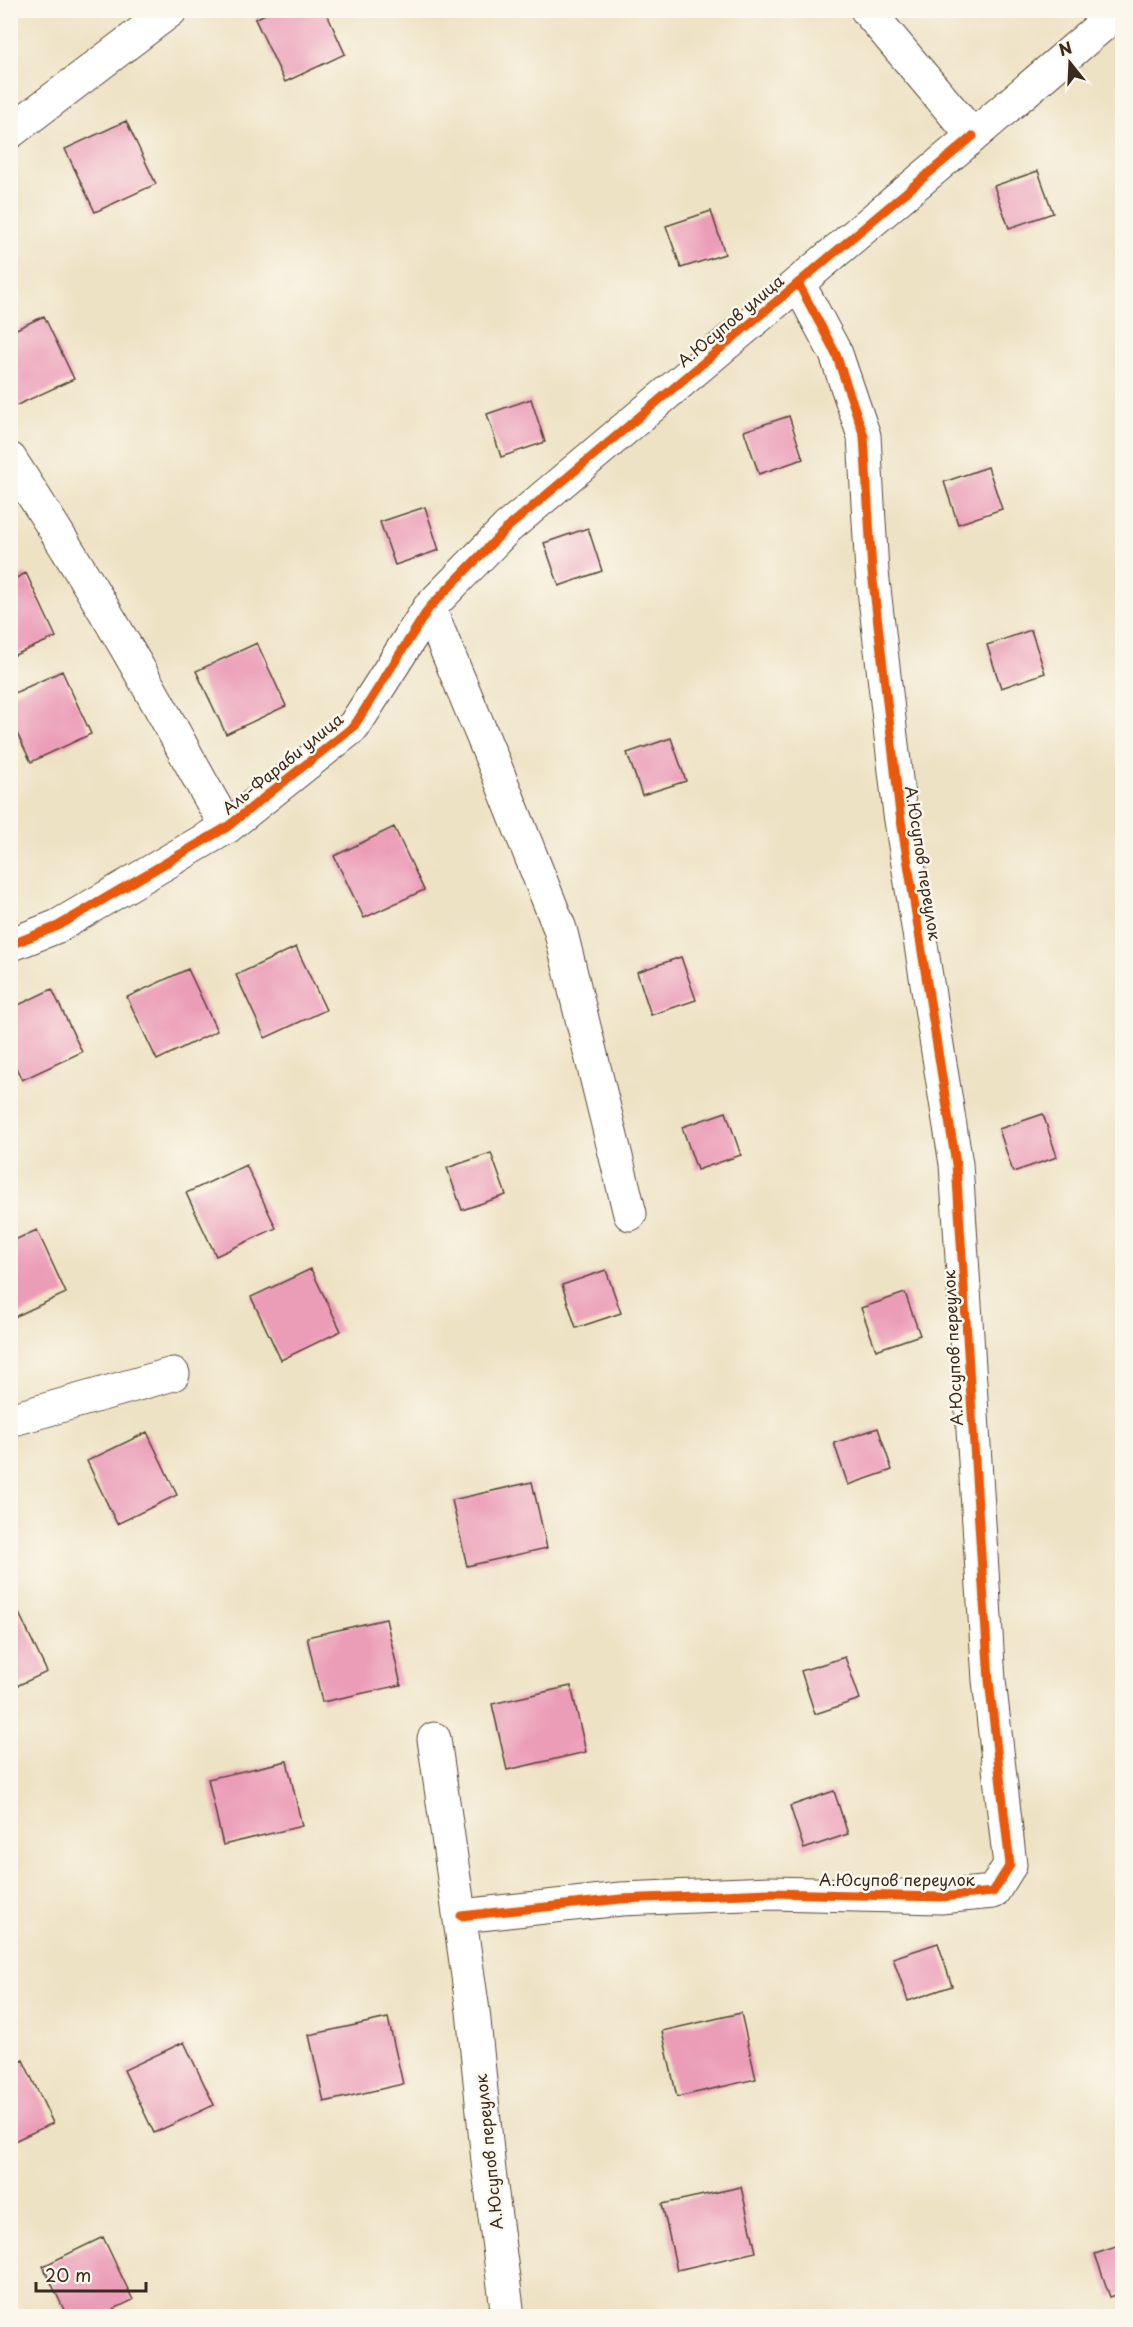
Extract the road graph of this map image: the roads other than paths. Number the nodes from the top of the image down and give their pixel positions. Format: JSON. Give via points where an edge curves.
{"nodes":[{"id":1,"x":171,"y":10,"type":"edge"},
{"id":2,"x":867,"y":10,"type":"edge"},
{"id":3,"x":1120,"y":10,"type":"edge"},
{"id":4,"x":10,"y":132,"type":"edge"},
{"id":5,"x":973,"y":136,"type":"junction"},
{"id":6,"x":798,"y":283,"type":"junction"},
{"id":7,"x":10,"y":459,"type":"edge"},
{"id":8,"x":507,"y":528,"type":"joint"},
{"id":9,"x":429,"y":608,"type":"junction"},
{"id":10,"x":227,"y":827,"type":"junction"},
{"id":11,"x":10,"y":945,"type":"edge"},
{"id":12,"x":630,"y":1214,"type":"dead end"},
{"id":13,"x":173,"y":1374,"type":"dead end"},
{"id":14,"x":10,"y":1420,"type":"edge"},
{"id":15,"x":434,"y":1739,"type":"dead end"},
{"id":16,"x":461,"y":1916,"type":"junction"},
{"id":17,"x":508,"y":2316,"type":"edge"}],
"edges":[{"from":1,"to":4,"type":"street"},
{"from":2,"to":5,"type":"street"},
{"from":3,"to":5,"type":"street","name":"А.Юсупов улица"},
{"from":5,"to":6,"type":"street","name":"А.Юсупов улица"},
{"from":6,"to":8,"type":"street","name":"А.Юсупов улица"},
{"from":6,"to":16,"type":"street","name":"А.Юсупов переулок","via":[[836,354],[864,436],[872,572],[900,814],[956,1164],[989,1680],[1010,1865],[993,1892],[941,1897],[770,1893],[644,1898]]},
{"from":7,"to":10,"type":"street","name":"Аль-Фараби улица","via":[[69,550]]},
{"from":8,"to":9,"type":"street","name":"Аль-Фараби улица"},
{"from":9,"to":10,"type":"street","name":"Аль-Фараби улица","via":[[354,726]]},
{"from":9,"to":12,"type":"street","via":[[560,929]]},
{"from":10,"to":11,"type":"street","name":"Аль-Фараби улица","via":[[58,926]]},
{"from":13,"to":14,"type":"street"},
{"from":15,"to":16,"type":"street","name":"А.Юсупов переулок"},
{"from":16,"to":17,"type":"street","name":"А.Юсупов переулок"}]}
